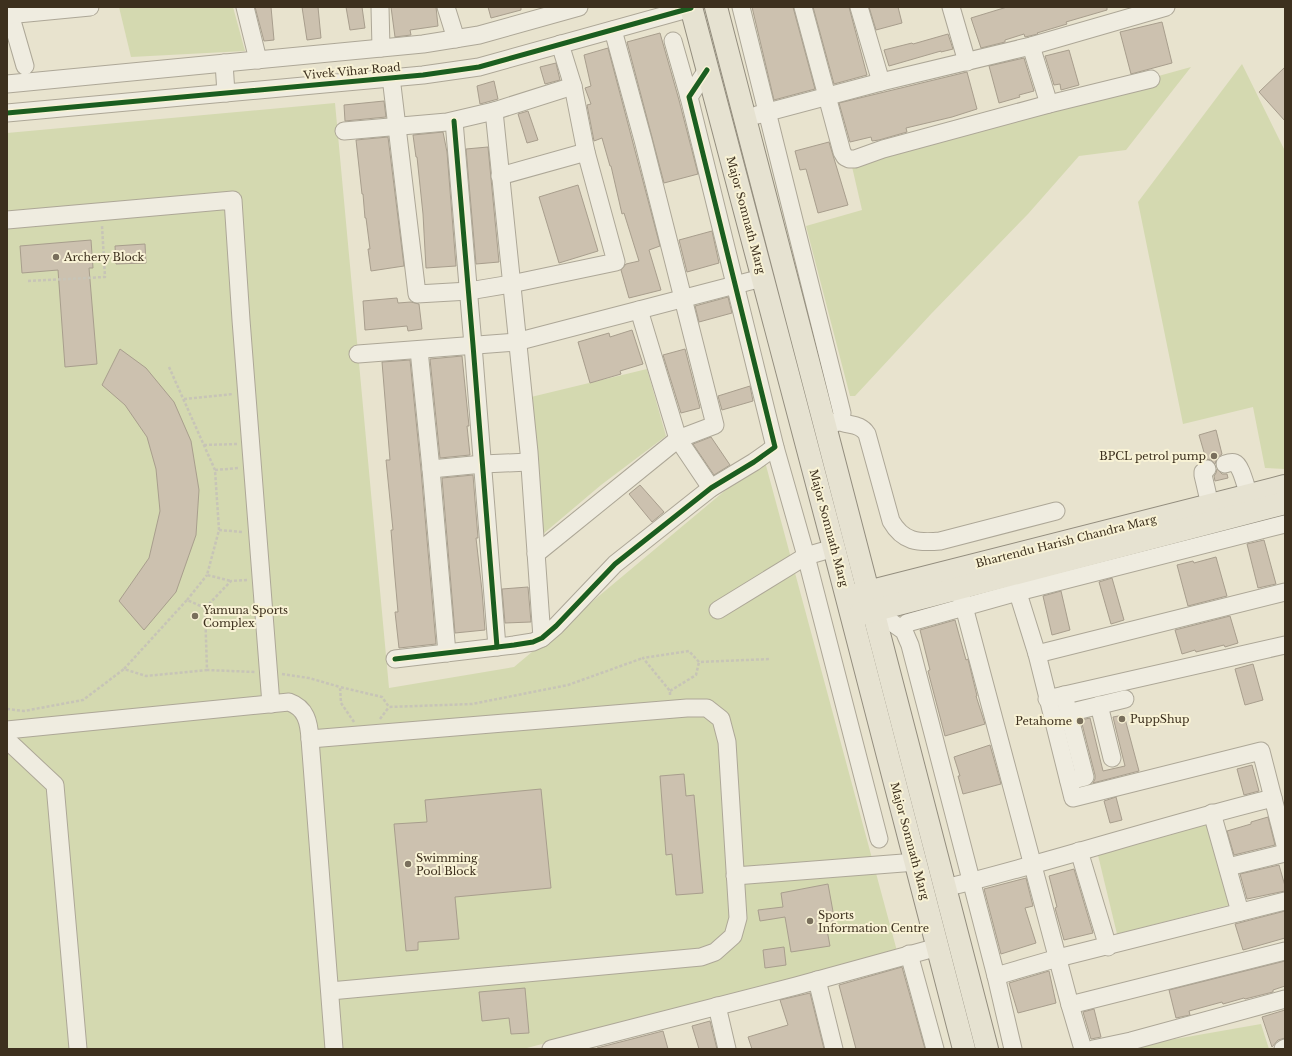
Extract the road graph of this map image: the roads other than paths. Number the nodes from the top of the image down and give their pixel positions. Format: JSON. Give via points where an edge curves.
{"nodes":[{"id":1,"x":90,"y":7,"type":"edge"},
{"id":2,"x":245,"y":7,"type":"edge"},
{"id":3,"x":380,"y":7,"type":"edge"},
{"id":4,"x":446,"y":7,"type":"edge"},
{"id":5,"x":579,"y":7,"type":"edge"},
{"id":6,"x":692,"y":7,"type":"edge"},
{"id":7,"x":716,"y":7,"type":"edge"},
{"id":8,"x":741,"y":7,"type":"edge"},
{"id":9,"x":803,"y":7,"type":"edge"},
{"id":10,"x":859,"y":7,"type":"edge"},
{"id":11,"x":951,"y":7,"type":"edge"},
{"id":12,"x":1166,"y":7,"type":"edge"},
{"id":13,"x":8,"y":12,"type":"edge"},
{"id":14,"x":613,"y":30,"type":"junction"},
{"id":15,"x":456,"y":39,"type":"junction"},
{"id":16,"x":673,"y":41,"type":"dead end"},
{"id":17,"x":560,"y":44,"type":"junction"},
{"id":18,"x":1031,"y":46,"type":"junction"},
{"id":19,"x":381,"y":48,"type":"junction"},
{"id":20,"x":258,"y":60,"type":"junction"},
{"id":21,"x":967,"y":62,"type":"junction"},
{"id":22,"x":224,"y":63,"type":"junction"},
{"id":23,"x":25,"y":66,"type":"dead end"},
{"id":24,"x":707,"y":70,"type":"junction"},
{"id":25,"x":391,"y":77,"type":"junction"},
{"id":26,"x":1151,"y":79,"type":"dead end"},
{"id":27,"x":881,"y":82,"type":"junction"},
{"id":28,"x":7,"y":84,"type":"edge"},
{"id":29,"x":573,"y":86,"type":"junction"},
{"id":30,"x":226,"y":93,"type":"junction"},
{"id":31,"x":689,"y":97,"type":"junction"},
{"id":32,"x":827,"y":97,"type":"junction"},
{"id":33,"x":1049,"y":104,"type":"junction"},
{"id":34,"x":494,"y":111,"type":"junction"},
{"id":35,"x":768,"y":112,"type":"junction"},
{"id":36,"x":7,"y":113,"type":"edge"},
{"id":37,"x":745,"y":118,"type":"junction"},
{"id":38,"x":454,"y":121,"type":"junction"},
{"id":39,"x":397,"y":126,"type":"junction"},
{"id":40,"x":344,"y":131,"type":"dead end"},
{"id":41,"x":586,"y":152,"type":"junction"},
{"id":42,"x":500,"y":176,"type":"junction"},
{"id":43,"x":7,"y":220,"type":"edge"},
{"id":44,"x":762,"y":278,"type":"junction"},
{"id":45,"x":511,"y":284,"type":"junction"},
{"id":46,"x":735,"y":285,"type":"junction"},
{"id":47,"x":469,"y":290,"type":"junction"},
{"id":48,"x":683,"y":298,"type":"junction"},
{"id":49,"x":639,"y":310,"type":"junction"},
{"id":50,"x":517,"y":342,"type":"junction"},
{"id":51,"x":473,"y":346,"type":"junction"},
{"id":52,"x":420,"y":350,"type":"junction"},
{"id":53,"x":358,"y":354,"type":"dead end"},
{"id":54,"x":832,"y":424,"type":"junction"},
{"id":55,"x":678,"y":439,"type":"junction"},
{"id":56,"x":775,"y":447,"type":"junction"},
{"id":57,"x":529,"y":462,"type":"junction"},
{"id":58,"x":483,"y":464,"type":"junction"},
{"id":59,"x":1225,"y":464,"type":"dead end"},
{"id":60,"x":431,"y":469,"type":"junction"},
{"id":61,"x":1207,"y":469,"type":"dead end"},
{"id":62,"x":1285,"y":486,"type":"edge"},
{"id":63,"x":711,"y":488,"type":"junction"},
{"id":64,"x":1249,"y":495,"type":"junction"},
{"id":65,"x":1285,"y":503,"type":"edge"},
{"id":66,"x":1201,"y":507,"type":"junction"},
{"id":67,"x":1056,"y":511,"type":"dead end"},
{"id":68,"x":1285,"y":524,"type":"edge"},
{"id":69,"x":1155,"y":547,"type":"junction"},
{"id":70,"x":834,"y":548,"type":"junction"},
{"id":71,"x":536,"y":554,"type":"junction"},
{"id":72,"x":806,"y":556,"type":"junction"},
{"id":73,"x":1015,"y":583,"type":"junction"},
{"id":74,"x":1285,"y":592,"type":"edge"},
{"id":75,"x":961,"y":597,"type":"junction"},
{"id":76,"x":871,"y":601,"type":"junction"},
{"id":77,"x":849,"y":606,"type":"junction"},
{"id":78,"x":718,"y":610,"type":"dead end"},
{"id":79,"x":902,"y":629,"type":"junction"},
{"id":80,"x":542,"y":638,"type":"junction"},
{"id":81,"x":1285,"y":644,"type":"edge"},
{"id":82,"x":497,"y":647,"type":"junction"},
{"id":83,"x":447,"y":653,"type":"junction"},
{"id":84,"x":1036,"y":654,"type":"junction"},
{"id":85,"x":395,"y":659,"type":"dead end"},
{"id":86,"x":1055,"y":697,"type":"junction"},
{"id":87,"x":1125,"y":698,"type":"dead end"},
{"id":88,"x":271,"y":704,"type":"junction"},
{"id":89,"x":1099,"y":705,"type":"junction"},
{"id":90,"x":1068,"y":713,"type":"junction"},
{"id":91,"x":7,"y":730,"type":"edge"},
{"id":92,"x":310,"y":739,"type":"junction"},
{"id":93,"x":7,"y":740,"type":"edge"},
{"id":94,"x":1112,"y":758,"type":"dead end"},
{"id":95,"x":1069,"y":781,"type":"junction"},
{"id":96,"x":1273,"y":798,"type":"junction"},
{"id":97,"x":1212,"y":813,"type":"junction"},
{"id":98,"x":879,"y":839,"type":"dead end"},
{"id":99,"x":1285,"y":845,"type":"edge"},
{"id":100,"x":1079,"y":852,"type":"junction"},
{"id":101,"x":1285,"y":853,"type":"edge"},
{"id":102,"x":936,"y":856,"type":"junction"},
{"id":103,"x":916,"y":862,"type":"junction"},
{"id":104,"x":1033,"y":866,"type":"junction"},
{"id":105,"x":1228,"y":867,"type":"junction"},
{"id":106,"x":735,"y":876,"type":"junction"},
{"id":107,"x":972,"y":882,"type":"junction"},
{"id":108,"x":945,"y":888,"type":"junction"},
{"id":109,"x":1285,"y":901,"type":"edge"},
{"id":110,"x":1240,"y":912,"type":"junction"},
{"id":111,"x":938,"y":947,"type":"junction"},
{"id":112,"x":1108,"y":947,"type":"junction"},
{"id":113,"x":1285,"y":951,"type":"edge"},
{"id":114,"x":909,"y":954,"type":"junction"},
{"id":115,"x":1058,"y":958,"type":"junction"},
{"id":116,"x":996,"y":976,"type":"junction"},
{"id":117,"x":817,"y":980,"type":"junction"},
{"id":118,"x":330,"y":991,"type":"junction"},
{"id":119,"x":1285,"y":999,"type":"edge"},
{"id":120,"x":1070,"y":1005,"type":"junction"},
{"id":121,"x":717,"y":1006,"type":"junction"},
{"id":122,"x":580,"y":1045,"type":"edge"},
{"id":123,"x":1132,"y":1045,"type":"edge"},
{"id":124,"x":78,"y":1049,"type":"edge"},
{"id":125,"x":334,"y":1049,"type":"edge"},
{"id":126,"x":551,"y":1049,"type":"edge"},
{"id":127,"x":727,"y":1049,"type":"edge"},
{"id":128,"x":834,"y":1049,"type":"edge"},
{"id":129,"x":935,"y":1049,"type":"edge"},
{"id":130,"x":964,"y":1049,"type":"edge"},
{"id":131,"x":987,"y":1049,"type":"edge"},
{"id":132,"x":1013,"y":1049,"type":"edge"},
{"id":133,"x":1083,"y":1049,"type":"edge"},
{"id":134,"x":1093,"y":1049,"type":"edge"}],
"edges":[{"from":1,"to":13,"type":"street"},
{"from":2,"to":20,"type":"street"},
{"from":3,"to":19,"type":"street"},
{"from":4,"to":15,"type":"street"},
{"from":5,"to":15,"type":"street"},
{"from":6,"to":14,"type":"street","name":"Vivek Vihar Road"},
{"from":6,"to":24,"type":"main road","name":"Major Somnath Marg"},
{"from":7,"to":37,"type":"main road","name":"Major Somnath Marg"},
{"from":8,"to":35,"type":"street"},
{"from":9,"to":32,"type":"street"},
{"from":10,"to":27,"type":"street"},
{"from":11,"to":21,"type":"street"},
{"from":12,"to":18,"type":"street"},
{"from":13,"to":23,"type":"street"},
{"from":14,"to":17,"type":"street","name":"Vivek Vihar Road"},
{"from":14,"to":48,"type":"street","via":[[644,140]]},
{"from":15,"to":19,"type":"street"},
{"from":16,"to":31,"type":"street"},
{"from":17,"to":25,"type":"street","name":"Vivek Vihar Road","via":[[479,67]]},
{"from":17,"to":29,"type":"street"},
{"from":18,"to":21,"type":"street"},
{"from":18,"to":33,"type":"street"},
{"from":19,"to":20,"type":"street"},
{"from":20,"to":22,"type":"street"},
{"from":21,"to":27,"type":"street"},
{"from":22,"to":28,"type":"street"},
{"from":22,"to":30,"type":"street"},
{"from":24,"to":31,"type":"street"},
{"from":24,"to":44,"type":"main road","name":"Major Somnath Marg"},
{"from":25,"to":30,"type":"street","name":"Vivek Vihar Road"},
{"from":25,"to":39,"type":"street"},
{"from":26,"to":33,"type":"street"},
{"from":27,"to":32,"type":"street"},
{"from":29,"to":34,"type":"street"},
{"from":29,"to":41,"type":"street"},
{"from":30,"to":36,"type":"street","name":"Vivek Vihar Road"},
{"from":31,"to":46,"type":"street"},
{"from":32,"to":33,"type":"street","via":[[842,152],[849,159]]},
{"from":32,"to":35,"type":"street"},
{"from":34,"to":38,"type":"street"},
{"from":34,"to":42,"type":"street"},
{"from":35,"to":37,"type":"street"},
{"from":35,"to":54,"type":"street","via":[[842,413],[842,417]]},
{"from":37,"to":54,"type":"main road","name":"Major Somnath Marg"},
{"from":38,"to":39,"type":"street"},
{"from":38,"to":47,"type":"street"},
{"from":39,"to":40,"type":"street"},
{"from":39,"to":47,"type":"street","via":[[417,294]]},
{"from":41,"to":42,"type":"street"},
{"from":41,"to":45,"type":"street","via":[[616,262]]},
{"from":42,"to":45,"type":"street"},
{"from":43,"to":88,"type":"street","via":[[233,200]]},
{"from":44,"to":46,"type":"street"},
{"from":44,"to":70,"type":"main road","name":"Major Somnath Marg"},
{"from":45,"to":47,"type":"street"},
{"from":45,"to":50,"type":"street"},
{"from":46,"to":48,"type":"street"},
{"from":46,"to":56,"type":"street"},
{"from":47,"to":51,"type":"street"},
{"from":48,"to":49,"type":"street"},
{"from":48,"to":55,"type":"street","via":[[715,426]]},
{"from":49,"to":50,"type":"street"},
{"from":49,"to":55,"type":"street"},
{"from":50,"to":51,"type":"street"},
{"from":50,"to":57,"type":"street"},
{"from":51,"to":52,"type":"street"},
{"from":51,"to":58,"type":"street"},
{"from":52,"to":53,"type":"street"},
{"from":52,"to":60,"type":"street"},
{"from":54,"to":67,"type":"street","via":[[858,425],[867,434],[891,521],[898,532],[906,538],[921,542],[940,541]]},
{"from":54,"to":76,"type":"main road","name":"Major Somnath Marg"},
{"from":55,"to":63,"type":"street"},
{"from":55,"to":71,"type":"street"},
{"from":56,"to":63,"type":"street"},
{"from":56,"to":72,"type":"street"},
{"from":57,"to":58,"type":"street"},
{"from":57,"to":71,"type":"street"},
{"from":58,"to":60,"type":"street"},
{"from":58,"to":82,"type":"street"},
{"from":59,"to":64,"type":"street","via":[[1237,464]]},
{"from":60,"to":83,"type":"street"},
{"from":61,"to":66,"type":"street","via":[[1203,472]]},
{"from":62,"to":64,"type":"main road","name":"Bhartendu Harish Chandra Marg"},
{"from":63,"to":80,"type":"street","via":[[615,564]]},
{"from":64,"to":66,"type":"main road","name":"Bhartendu Harish Chandra Marg"},
{"from":65,"to":69,"type":"main road","name":"Bhartendu Harish Chandra Marg"},
{"from":66,"to":76,"type":"main road","name":"Bhartendu Harish Chandra Marg","via":[[988,561]]},
{"from":68,"to":69,"type":"street"},
{"from":69,"to":73,"type":"main road","name":"Bhartendu Harish Chandra Marg"},
{"from":70,"to":72,"type":"street"},
{"from":70,"to":77,"type":"main road","name":"Major Somnath Marg"},
{"from":71,"to":80,"type":"street"},
{"from":72,"to":78,"type":"street"},
{"from":72,"to":98,"type":"street"},
{"from":73,"to":75,"type":"main road","name":"Bhartendu Harish Chandra Marg"},
{"from":73,"to":84,"type":"street"},
{"from":74,"to":84,"type":"street"},
{"from":75,"to":76,"type":"main road","name":"Bhartendu Harish Chandra Marg"},
{"from":75,"to":79,"type":"street","via":[[907,623]]},
{"from":75,"to":104,"type":"street"},
{"from":76,"to":77,"type":"main road","name":"Bhartendu Harish Chandra Marg"},
{"from":76,"to":79,"type":"street"},
{"from":76,"to":102,"type":"main road","name":"Major Somnath Marg"},
{"from":77,"to":103,"type":"main road","name":"Major Somnath Marg"},
{"from":79,"to":107,"type":"street","via":[[910,645]]},
{"from":80,"to":82,"type":"street","via":[[533,642]]},
{"from":81,"to":86,"type":"street"},
{"from":82,"to":83,"type":"street"},
{"from":83,"to":85,"type":"street"},
{"from":84,"to":86,"type":"street"},
{"from":86,"to":90,"type":"street"},
{"from":86,"to":95,"type":"street"},
{"from":87,"to":89,"type":"street"},
{"from":88,"to":91,"type":"street"},
{"from":88,"to":92,"type":"street","via":[[289,702],[297,705],[306,718]]},
{"from":89,"to":90,"type":"street"},
{"from":89,"to":94,"type":"street"},
{"from":90,"to":95,"type":"street","via":[[1085,777]]},
{"from":92,"to":106,"type":"street","via":[[707,708],[721,719],[727,742]]},
{"from":92,"to":118,"type":"street"},
{"from":93,"to":124,"type":"street","via":[[55,785]]},
{"from":95,"to":96,"type":"street","via":[[1073,798],[1261,752]]},
{"from":96,"to":97,"type":"street"},
{"from":96,"to":99,"type":"street"},
{"from":97,"to":100,"type":"street"},
{"from":97,"to":105,"type":"street"},
{"from":100,"to":104,"type":"street"},
{"from":100,"to":112,"type":"street"},
{"from":101,"to":105,"type":"street"},
{"from":102,"to":103,"type":"main road"},
{"from":102,"to":108,"type":"main road","name":"Major Somnath Marg"},
{"from":103,"to":106,"type":"street"},
{"from":103,"to":111,"type":"main road","name":"Major Somnath Marg"},
{"from":104,"to":107,"type":"street"},
{"from":104,"to":115,"type":"street"},
{"from":105,"to":110,"type":"street"},
{"from":106,"to":118,"type":"street","via":[[738,918],[733,936],[715,952],[701,958]]},
{"from":107,"to":108,"type":"street"},
{"from":107,"to":116,"type":"street"},
{"from":108,"to":131,"type":"main road","name":"Major Somnath Marg"},
{"from":109,"to":110,"type":"street"},
{"from":110,"to":112,"type":"street"},
{"from":111,"to":114,"type":"street"},
{"from":111,"to":130,"type":"main road","name":"Major Somnath Marg"},
{"from":112,"to":115,"type":"street"},
{"from":113,"to":120,"type":"street"},
{"from":114,"to":117,"type":"street"},
{"from":114,"to":129,"type":"street"},
{"from":115,"to":116,"type":"street"},
{"from":115,"to":120,"type":"street"},
{"from":116,"to":132,"type":"street"},
{"from":117,"to":121,"type":"street"},
{"from":117,"to":128,"type":"street"},
{"from":118,"to":125,"type":"street"},
{"from":119,"to":123,"type":"street"},
{"from":120,"to":133,"type":"street"},
{"from":121,"to":122,"type":"street"},
{"from":121,"to":127,"type":"street"},
{"from":122,"to":126,"type":"street"},
{"from":123,"to":134,"type":"street"}]}
